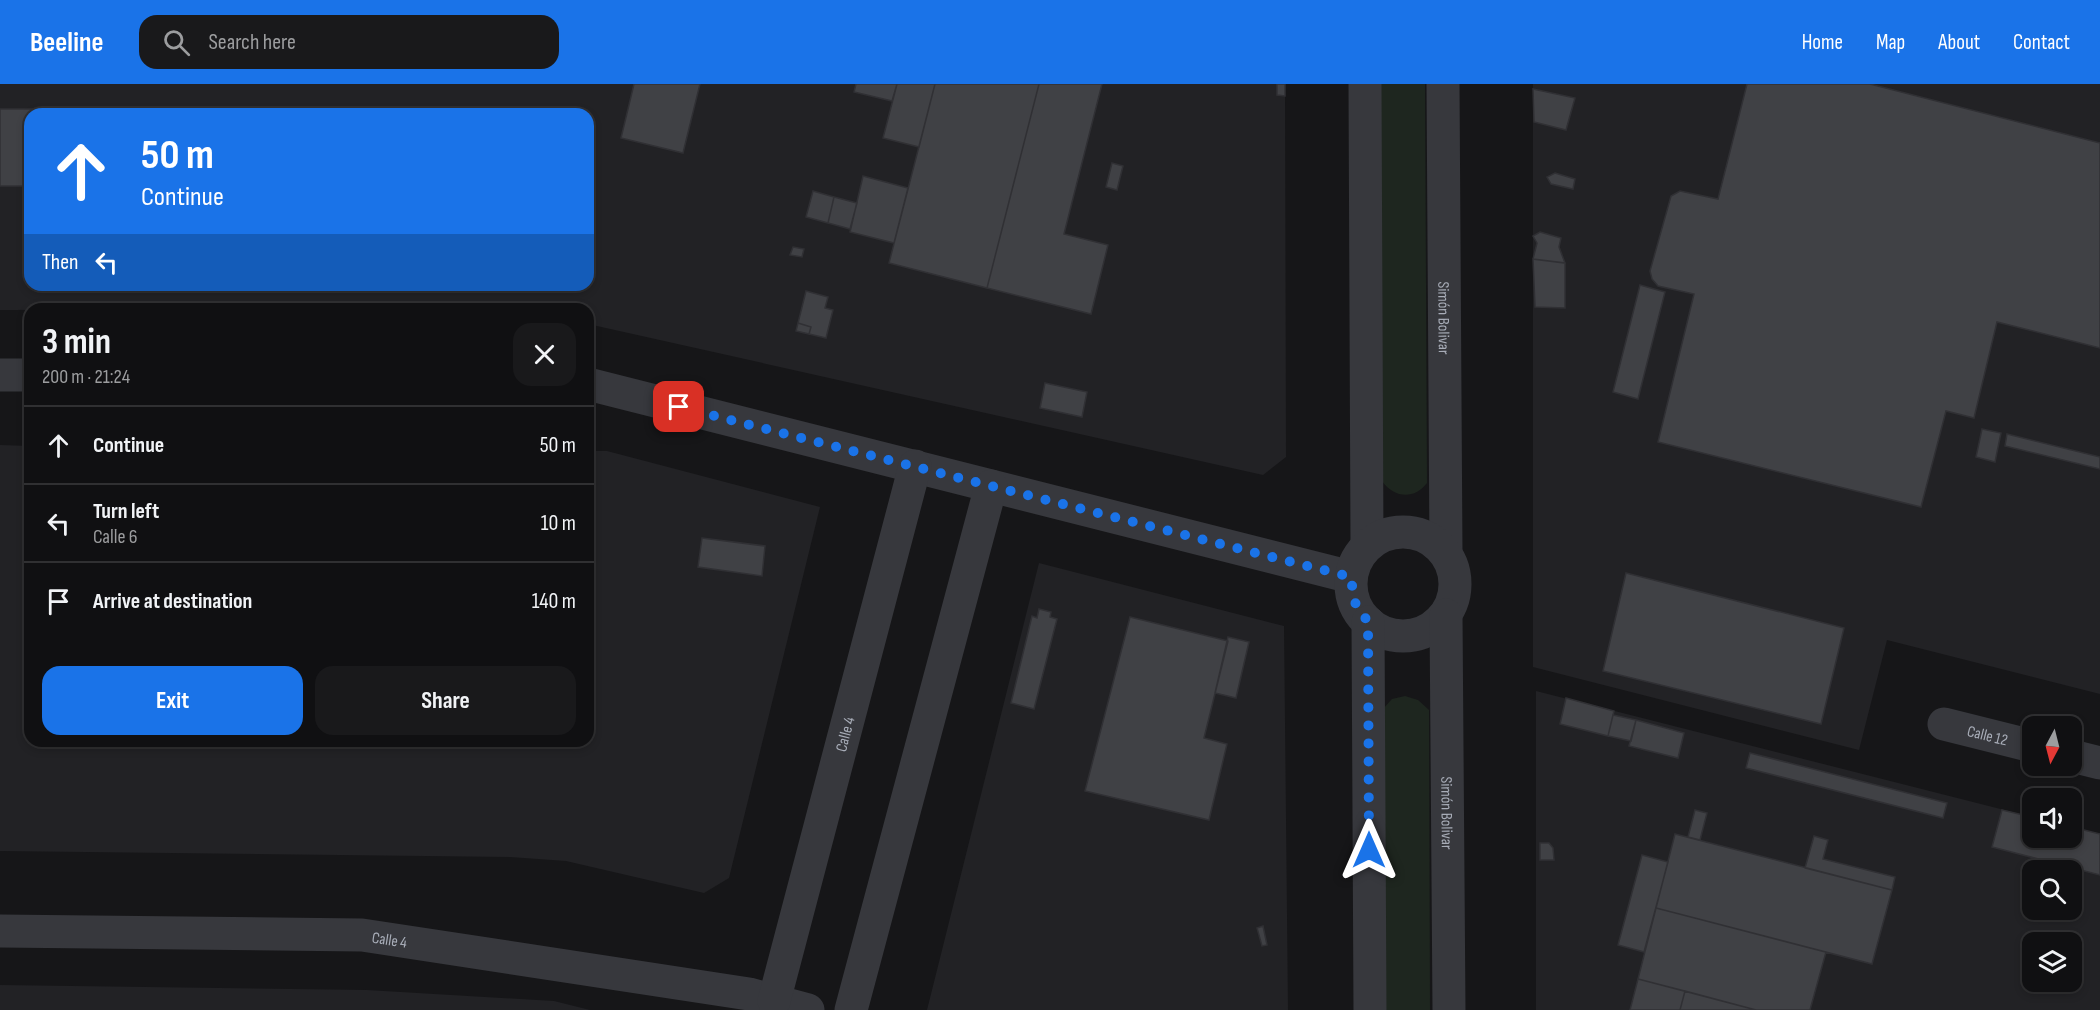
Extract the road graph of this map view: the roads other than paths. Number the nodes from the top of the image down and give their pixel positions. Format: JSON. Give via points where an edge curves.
{"nodes":[{"id":1,"x":1365,"y":84,"type":"edge"},
{"id":2,"x":1443,"y":84,"type":"edge"},
{"id":3,"x":0,"y":375,"type":"edge"},
{"id":4,"x":24,"y":375,"type":"edge"},
{"id":5,"x":594,"y":386,"type":"edge"},
{"id":6,"x":915,"y":466,"type":"junction"},
{"id":7,"x":991,"y":486,"type":"junction"},
{"id":8,"x":1367,"y":546,"type":"junction"},
{"id":9,"x":1446,"y":553,"type":"junction"},
{"id":10,"x":1351,"y":577,"type":"junction"},
{"id":11,"x":1446,"y":615,"type":"junction"},
{"id":12,"x":1368,"y":622,"type":"junction"},
{"id":13,"x":1944,"y":724,"type":"dead end"},
{"id":14,"x":2022,"y":744,"type":"edge"},
{"id":15,"x":2082,"y":758,"type":"edge"},
{"id":16,"x":2100,"y":763,"type":"edge"},
{"id":17,"x":0,"y":931,"type":"edge"},
{"id":18,"x":774,"y":1001,"type":"junction"},
{"id":19,"x":808,"y":1010,"type":"edge"},
{"id":20,"x":851,"y":1010,"type":"edge"},
{"id":21,"x":1370,"y":1010,"type":"edge"},
{"id":22,"x":1449,"y":1010,"type":"edge"}],
"edges":[{"from":1,"to":8,"type":"street"},
{"from":2,"to":9,"type":"street","name":"Simón Bolivar"},
{"from":3,"to":4,"type":"street"},
{"from":5,"to":6,"type":"street"},
{"from":6,"to":7,"type":"street"},
{"from":6,"to":18,"type":"street","name":"Calle 4"},
{"from":7,"to":10,"type":"street"},
{"from":7,"to":20,"type":"street"},
{"from":8,"to":9,"type":"street","via":[[1393,533],[1408,532],[1429,539]]},
{"from":8,"to":10,"type":"street"},
{"from":9,"to":11,"type":"street","via":[[1455,577],[1452,603]]},
{"from":10,"to":12,"type":"street","via":[[1354,601]]},
{"from":11,"to":12,"type":"street","via":[[1423,633],[1409,636],[1394,636]]},
{"from":11,"to":22,"type":"street","name":"Simón Bolivar"},
{"from":12,"to":21,"type":"street"},
{"from":13,"to":14,"type":"street","name":"Calle 12"},
{"from":15,"to":16,"type":"street"},
{"from":17,"to":18,"type":"street","name":"Calle 4","via":[[362,935]]},
{"from":18,"to":19,"type":"street","name":"Calle 4"}]}
